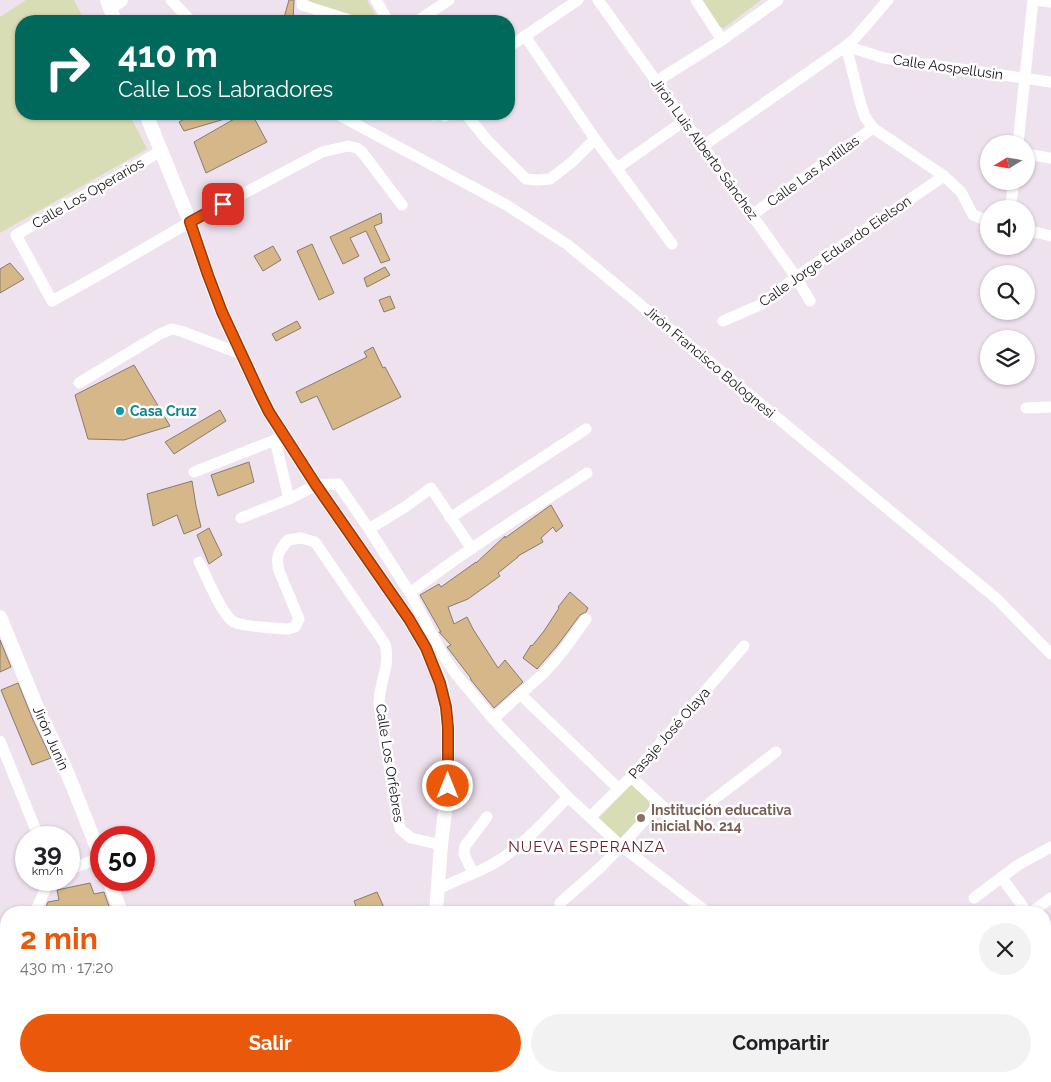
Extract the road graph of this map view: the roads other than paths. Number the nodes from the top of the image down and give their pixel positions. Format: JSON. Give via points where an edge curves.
{"nodes":[{"id":1,"x":171,"y":0,"type":"edge"},
{"id":2,"x":302,"y":0,"type":"edge"},
{"id":3,"x":376,"y":0,"type":"edge"},
{"id":4,"x":449,"y":0,"type":"edge"},
{"id":5,"x":578,"y":0,"type":"edge"},
{"id":6,"x":598,"y":0,"type":"edge"},
{"id":7,"x":696,"y":0,"type":"edge"},
{"id":8,"x":778,"y":0,"type":"edge"},
{"id":9,"x":888,"y":0,"type":"edge"},
{"id":10,"x":1033,"y":0,"type":"edge"},
{"id":11,"x":113,"y":2,"type":"edge"},
{"id":12,"x":1051,"y":2,"type":"edge"},
{"id":13,"x":114,"y":15,"type":"edge"},
{"id":14,"x":186,"y":15,"type":"edge"},
{"id":15,"x":334,"y":15,"type":"edge"},
{"id":16,"x":385,"y":15,"type":"edge"},
{"id":17,"x":425,"y":15,"type":"edge"},
{"id":18,"x":525,"y":36,"type":"junction"},
{"id":19,"x":722,"y":40,"type":"junction"},
{"id":20,"x":515,"y":43,"type":"edge"},
{"id":21,"x":846,"y":46,"type":"junction"},
{"id":22,"x":1024,"y":78,"type":"junction"},
{"id":23,"x":656,"y":81,"type":"junction"},
{"id":24,"x":1051,"y":82,"type":"edge"},
{"id":25,"x":149,"y":120,"type":"edge"},
{"id":26,"x":348,"y":120,"type":"edge"},
{"id":27,"x":471,"y":120,"type":"edge"},
{"id":28,"x":684,"y":121,"type":"junction"},
{"id":29,"x":873,"y":128,"type":"junction"},
{"id":30,"x":1019,"y":135,"type":"edge"},
{"id":31,"x":595,"y":139,"type":"junction"},
{"id":32,"x":703,"y":146,"type":"junction"},
{"id":33,"x":162,"y":151,"type":"junction"},
{"id":34,"x":1035,"y":155,"type":"edge"},
{"id":35,"x":1051,"y":158,"type":"edge"},
{"id":36,"x":617,"y":168,"type":"junction"},
{"id":37,"x":944,"y":176,"type":"junction"},
{"id":38,"x":402,"y":205,"type":"dead end"},
{"id":39,"x":752,"y":215,"type":"junction"},
{"id":40,"x":980,"y":218,"type":"edge"},
{"id":41,"x":190,"y":222,"type":"junction"},
{"id":42,"x":1035,"y":232,"type":"edge"},
{"id":43,"x":1051,"y":236,"type":"edge"},
{"id":44,"x":672,"y":244,"type":"dead end"},
{"id":45,"x":796,"y":277,"type":"junction"},
{"id":46,"x":810,"y":301,"type":"dead end"},
{"id":47,"x":722,"y":321,"type":"dead end"},
{"id":48,"x":241,"y":354,"type":"junction"},
{"id":49,"x":79,"y":383,"type":"dead end"},
{"id":50,"x":1051,"y":407,"type":"edge"},
{"id":51,"x":1026,"y":408,"type":"dead end"},
{"id":52,"x":586,"y":429,"type":"dead end"},
{"id":53,"x":280,"y":437,"type":"junction"},
{"id":54,"x":194,"y":472,"type":"dead end"},
{"id":55,"x":587,"y":473,"type":"dead end"},
{"id":56,"x":316,"y":485,"type":"junction"},
{"id":57,"x":289,"y":499,"type":"junction"},
{"id":58,"x":241,"y":518,"type":"dead end"},
{"id":59,"x":450,"y":518,"type":"junction"},
{"id":60,"x":369,"y":529,"type":"junction"},
{"id":61,"x":472,"y":549,"type":"junction"},
{"id":62,"x":199,"y":562,"type":"dead end"},
{"id":63,"x":410,"y":593,"type":"junction"},
{"id":64,"x":414,"y":615,"type":"junction"},
{"id":65,"x":0,"y":617,"type":"edge"},
{"id":66,"x":586,"y":619,"type":"dead end"},
{"id":67,"x":744,"y":646,"type":"dead end"},
{"id":68,"x":1051,"y":654,"type":"edge"},
{"id":69,"x":520,"y":694,"type":"junction"},
{"id":70,"x":492,"y":719,"type":"junction"},
{"id":71,"x":0,"y":741,"type":"edge"},
{"id":72,"x":776,"y":752,"type":"dead end"},
{"id":73,"x":631,"y":777,"type":"junction"},
{"id":74,"x":619,"y":789,"type":"junction"},
{"id":75,"x":568,"y":798,"type":"junction"},
{"id":76,"x":660,"y":804,"type":"junction"},
{"id":77,"x":487,"y":817,"type":"dead end"},
{"id":78,"x":590,"y":817,"type":"junction"},
{"id":79,"x":34,"y":826,"type":"edge"},
{"id":80,"x":90,"y":830,"type":"edge"},
{"id":81,"x":441,"y":845,"type":"junction"},
{"id":82,"x":621,"y":846,"type":"junction"},
{"id":83,"x":1051,"y":847,"type":"edge"},
{"id":84,"x":473,"y":873,"type":"junction"},
{"id":85,"x":1002,"y":878,"type":"junction"},
{"id":86,"x":437,"y":890,"type":"junction"},
{"id":87,"x":45,"y":891,"type":"edge"},
{"id":88,"x":113,"y":891,"type":"edge"},
{"id":89,"x":974,"y":898,"type":"dead end"},
{"id":90,"x":1051,"y":898,"type":"edge"},
{"id":91,"x":560,"y":903,"type":"dead end"},
{"id":92,"x":38,"y":906,"type":"edge"},
{"id":93,"x":119,"y":906,"type":"edge"},
{"id":94,"x":436,"y":906,"type":"edge"},
{"id":95,"x":699,"y":906,"type":"edge"},
{"id":96,"x":1023,"y":906,"type":"edge"},
{"id":97,"x":1040,"y":906,"type":"edge"}],
"edges":[{"from":1,"to":14,"type":"street"},
{"from":2,"to":15,"type":"street","via":[[302,5]]},
{"from":3,"to":16,"type":"street"},
{"from":4,"to":17,"type":"street"},
{"from":5,"to":18,"type":"street"},
{"from":6,"to":23,"type":"street","name":"Jirón Luis Alberto Sánchez"},
{"from":7,"to":19,"type":"street"},
{"from":8,"to":19,"type":"street"},
{"from":9,"to":21,"type":"street"},
{"from":10,"to":12,"type":"street"},
{"from":10,"to":22,"type":"street"},
{"from":11,"to":13,"type":"main road"},
{"from":18,"to":20,"type":"street"},
{"from":18,"to":31,"type":"street"},
{"from":19,"to":23,"type":"street"},
{"from":21,"to":22,"type":"street","name":"Calle Aospellusin","via":[[884,58]]},
{"from":21,"to":29,"type":"street","via":[[861,105]]},
{"from":21,"to":32,"type":"street"},
{"from":22,"to":24,"type":"street","name":"Calle Aospellusin"},
{"from":22,"to":30,"type":"street"},
{"from":23,"to":28,"type":"street","name":"Jirón Luis Alberto Sánchez"},
{"from":25,"to":33,"type":"main road"},
{"from":26,"to":68,"type":"street","name":"Jirón Francisco Bolognesi","via":[[508,206],[568,245],[997,599]]},
{"from":27,"to":31,"type":"street","via":[[526,179],[550,179]]},
{"from":28,"to":32,"type":"street","name":"Jirón Luis Alberto Sánchez"},
{"from":28,"to":36,"type":"street"},
{"from":29,"to":37,"type":"street"},
{"from":29,"to":39,"type":"street","name":"Calle Las Antillas"},
{"from":31,"to":36,"type":"street"},
{"from":32,"to":39,"type":"street","name":"Jirón Luis Alberto Sánchez"},
{"from":33,"to":41,"type":"main road"},
{"from":33,"to":41,"type":"street","name":"Calle Los Operarios","via":[[16,235],[52,301]]},
{"from":34,"to":35,"type":"street"},
{"from":36,"to":44,"type":"street"},
{"from":37,"to":40,"type":"street","via":[[960,192],[973,215]]},
{"from":37,"to":45,"type":"street","name":"Calle Jorge Eduardo Eielson"},
{"from":38,"to":41,"type":"street","via":[[362,152],[348,146],[322,152]]},
{"from":39,"to":45,"type":"street","name":"Jirón Luis Alberto Sánchez"},
{"from":41,"to":48,"type":"main road","via":[[222,312]]},
{"from":42,"to":43,"type":"street"},
{"from":45,"to":46,"type":"street","name":"Jirón Luis Alberto Sánchez"},
{"from":45,"to":47,"type":"street","name":"Calle Jorge Eduardo Eielson","via":[[760,305]]},
{"from":48,"to":49,"type":"street","via":[[172,329]]},
{"from":48,"to":53,"type":"main road"},
{"from":50,"to":51,"type":"street"},
{"from":52,"to":59,"type":"street"},
{"from":53,"to":54,"type":"street"},
{"from":53,"to":56,"type":"main road"},
{"from":53,"to":57,"type":"street"},
{"from":55,"to":61,"type":"street"},
{"from":56,"to":57,"type":"street"},
{"from":56,"to":60,"type":"street","via":[[338,484]]},
{"from":56,"to":64,"type":"main road"},
{"from":57,"to":58,"type":"street"},
{"from":59,"to":60,"type":"street","via":[[431,488]]},
{"from":59,"to":61,"type":"street"},
{"from":60,"to":63,"type":"street"},
{"from":61,"to":63,"type":"street"},
{"from":62,"to":81,"type":"street","name":"Calle Los Orfebres","via":[[225,613],[233,622],[288,629],[295,627],[299,619],[279,571],[279,552],[288,540],[301,538],[315,542],[385,644],[388,654],[379,704],[400,829],[412,838]]},
{"from":63,"to":64,"type":"street"},
{"from":64,"to":70,"type":"street"},
{"from":64,"to":81,"type":"main road","via":[[446,707],[448,786]]},
{"from":65,"to":80,"type":"main road","name":"Jirón Junín"},
{"from":66,"to":69,"type":"street","via":[[545,672]]},
{"from":67,"to":73,"type":"street","name":"Pasaje José Olaya"},
{"from":69,"to":70,"type":"street"},
{"from":69,"to":74,"type":"street"},
{"from":70,"to":75,"type":"street"},
{"from":71,"to":79,"type":"street"},
{"from":72,"to":76,"type":"street","via":[[682,824]]},
{"from":73,"to":74,"type":"street","name":"Pasaje José Olaya"},
{"from":73,"to":76,"type":"street"},
{"from":74,"to":78,"type":"street","name":"Pasaje José Olaya"},
{"from":75,"to":78,"type":"street"},
{"from":75,"to":84,"type":"street","via":[[520,844],[493,864]]},
{"from":76,"to":82,"type":"street"},
{"from":77,"to":84,"type":"street","via":[[465,846],[464,854]]},
{"from":78,"to":82,"type":"street"},
{"from":81,"to":86,"type":"main road"},
{"from":82,"to":91,"type":"street"},
{"from":82,"to":95,"type":"street"},
{"from":83,"to":85,"type":"street"},
{"from":84,"to":86,"type":"street"},
{"from":85,"to":89,"type":"street"},
{"from":85,"to":96,"type":"street"},
{"from":86,"to":94,"type":"main road"},
{"from":87,"to":92,"type":"street"},
{"from":88,"to":93,"type":"main road"},
{"from":90,"to":97,"type":"street"}]}
